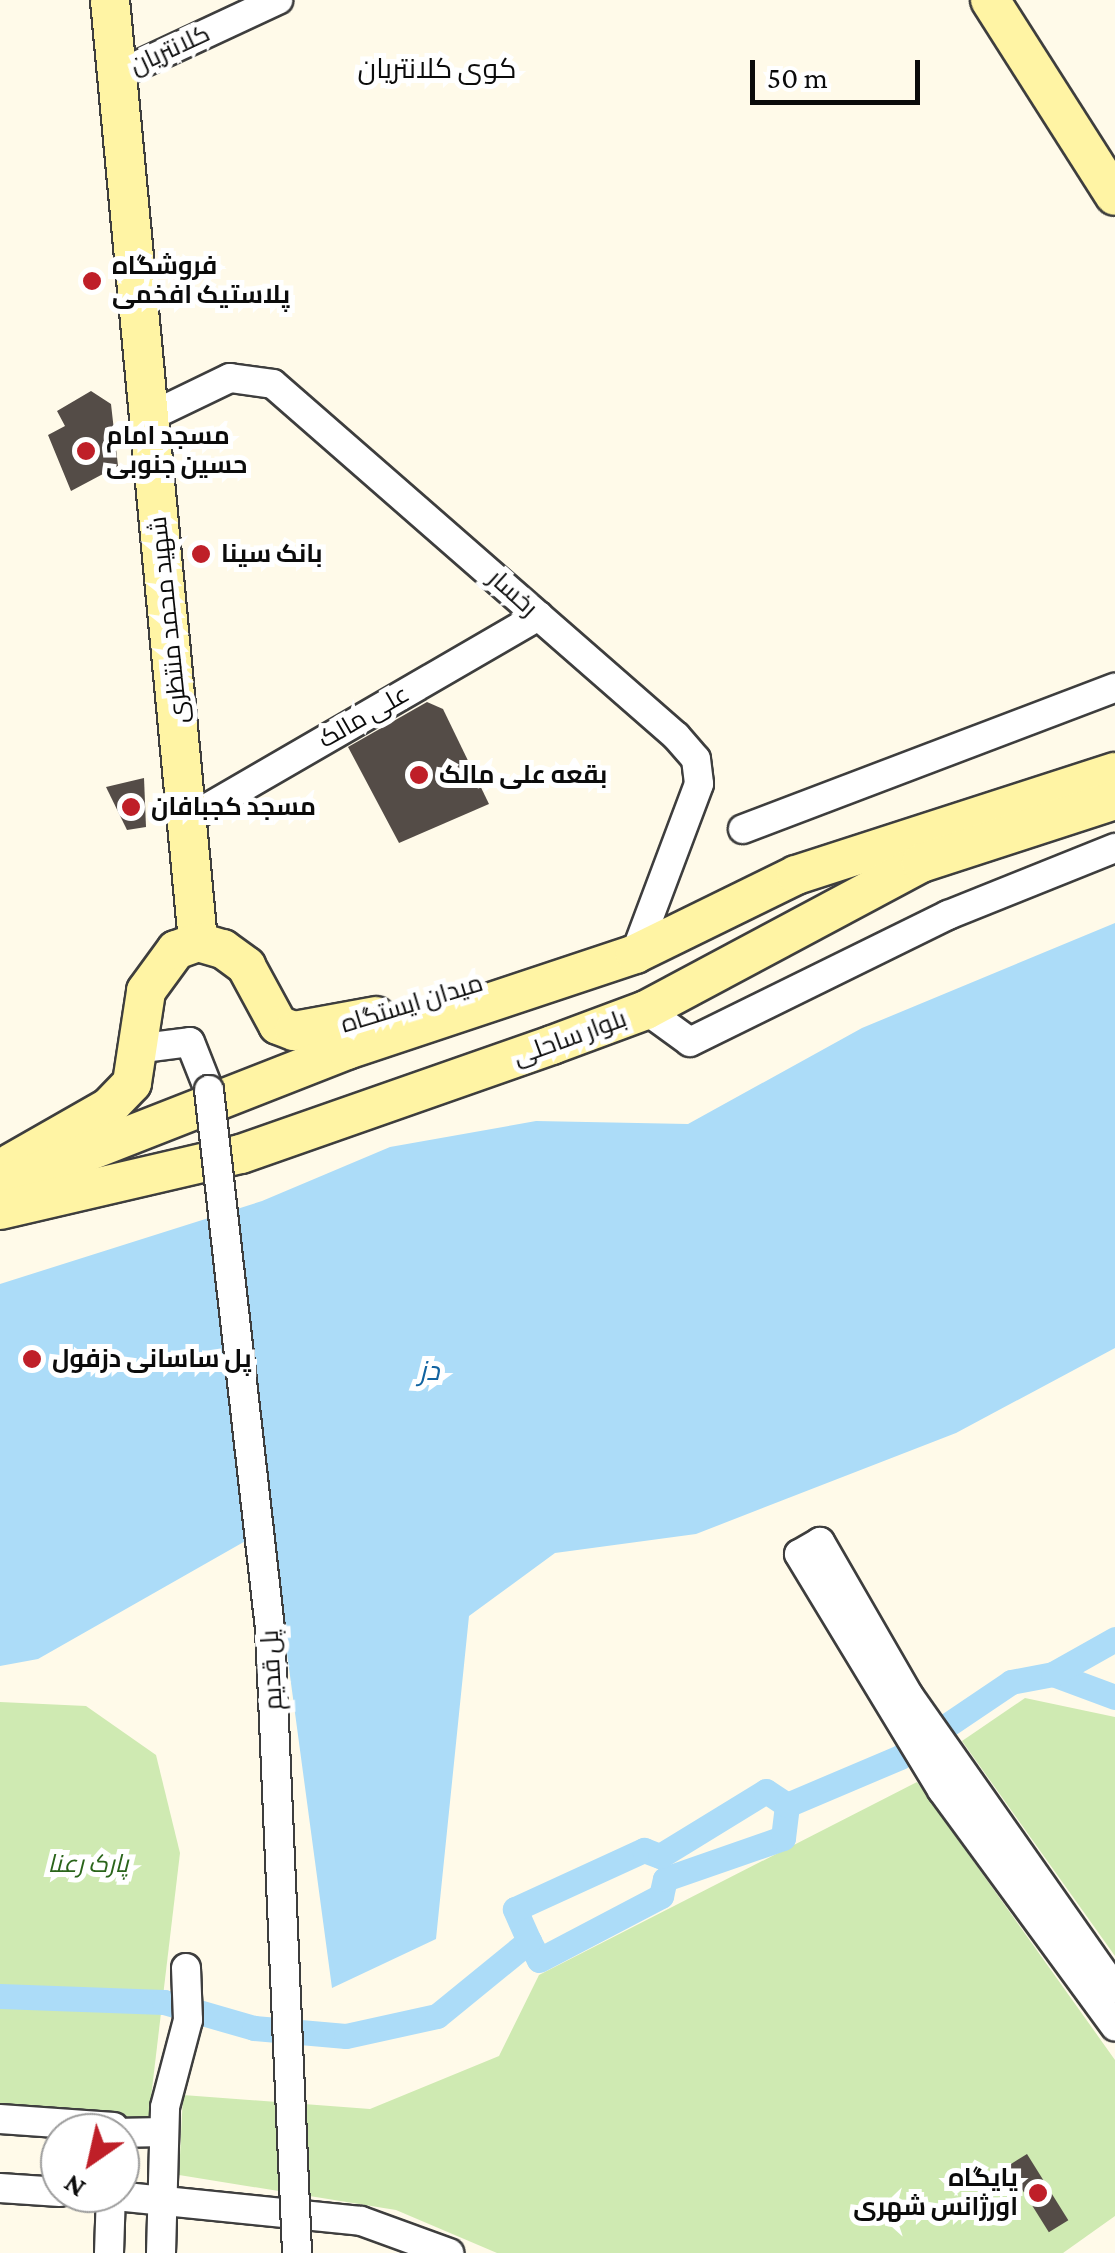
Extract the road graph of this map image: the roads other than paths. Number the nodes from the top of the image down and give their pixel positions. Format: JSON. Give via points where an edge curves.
{"nodes":[{"id":1,"x":110,"y":0,"type":"edge"},
{"id":2,"x":278,"y":0,"type":"edge"},
{"id":3,"x":999,"y":3,"type":"edge"},
{"id":4,"x":117,"y":75,"type":"junction"},
{"id":5,"x":1115,"y":196,"type":"edge"},
{"id":6,"x":149,"y":418,"type":"junction"},
{"id":7,"x":539,"y":616,"type":"junction"},
{"id":8,"x":1115,"y":688,"type":"edge"},
{"id":9,"x":1115,"y":772,"type":"edge"},
{"id":10,"x":1115,"y":800,"type":"edge"},
{"id":11,"x":190,"y":818,"type":"junction"},
{"id":12,"x":744,"y":829,"type":"dead end"},
{"id":13,"x":1115,"y":848,"type":"edge"},
{"id":14,"x":796,"y":875,"type":"junction"},
{"id":15,"x":817,"y":913,"type":"junction"},
{"id":16,"x":198,"y":942,"type":"junction"},
{"id":17,"x":635,"y":954,"type":"junction"},
{"id":18,"x":646,"y":1010,"type":"junction"},
{"id":19,"x":143,"y":1048,"type":"junction"},
{"id":20,"x":347,"y":1050,"type":"junction"},
{"id":21,"x":256,"y":1086,"type":"junction"},
{"id":22,"x":373,"y":1108,"type":"junction"},
{"id":23,"x":283,"y":1140,"type":"junction"},
{"id":24,"x":0,"y":1169,"type":"edge"},
{"id":25,"x":0,"y":1186,"type":"edge"},
{"id":26,"x":0,"y":1210,"type":"edge"},
{"id":27,"x":186,"y":1968,"type":"dead end"},
{"id":28,"x":1115,"y":1989,"type":"edge"},
{"id":29,"x":1115,"y":2026,"type":"edge"},
{"id":30,"x":0,"y":2119,"type":"edge"},
{"id":31,"x":40,"y":2123,"type":"edge"},
{"id":32,"x":140,"y":2131,"type":"edge"},
{"id":33,"x":164,"y":2132,"type":"junction"},
{"id":34,"x":0,"y":2188,"type":"edge"},
{"id":35,"x":40,"y":2191,"type":"edge"},
{"id":36,"x":140,"y":2197,"type":"edge"},
{"id":37,"x":163,"y":2199,"type":"junction"},
{"id":38,"x":105,"y":2213,"type":"edge"},
{"id":39,"x":108,"y":2253,"type":"edge"},
{"id":40,"x":160,"y":2253,"type":"edge"},
{"id":41,"x":296,"y":2253,"type":"edge"},
{"id":42,"x":449,"y":2253,"type":"edge"}],
"edges":[{"from":1,"to":4,"type":"main road","name":"شهید محمد منتظری"},
{"from":2,"to":4,"type":"street","name":"کلانتریان"},
{"from":3,"to":5,"type":"main road"},
{"from":4,"to":6,"type":"main road","name":"شهید محمد منتظری"},
{"from":6,"to":7,"type":"street","name":"رخسار","via":[[230,378],[273,384]]},
{"from":6,"to":11,"type":"main road","name":"شهید محمد منتظری"},
{"from":7,"to":11,"type":"street","name":"علی مالک"},
{"from":7,"to":17,"type":"street","name":"رخسار","via":[[696,759],[688,827]]},
{"from":8,"to":12,"type":"street"},
{"from":9,"to":14,"type":"main road"},
{"from":10,"to":15,"type":"main road","name":"بلوار ساحلی","via":[[920,864]]},
{"from":11,"to":16,"type":"main road","name":"شهید محمد منتظری"},
{"from":13,"to":18,"type":"street","via":[[948,914],[690,1042]]},
{"from":14,"to":15,"type":"main road","via":[[817,888]]},
{"from":14,"to":17,"type":"main road"},
{"from":15,"to":18,"type":"main road","name":"بلوار ساحلی"},
{"from":16,"to":17,"type":"main road","name":"میدان ایستگاه","via":[[246,966],[278,1025],[312,1034],[527,968]]},
{"from":16,"to":19,"type":"main road","via":[[159,964],[146,990]]},
{"from":17,"to":20,"type":"main road"},
{"from":18,"to":22,"type":"main road","name":"بلوار ساحلی"},
{"from":19,"to":24,"type":"main road","via":[[132,1082],[109,1108]]},
{"from":19,"to":41,"type":"street","name":"پل قدیم","bridge":true,"via":[[190,1042],[209,1090],[270,1629]]},
{"from":20,"to":21,"type":"main road"},
{"from":20,"to":22,"type":"main road","via":[[336,1084],[350,1103]]},
{"from":21,"to":23,"type":"main road","via":[[291,1102]]},
{"from":21,"to":25,"type":"main road"},
{"from":22,"to":23,"type":"main road","name":"بلوار ساحلی"},
{"from":23,"to":26,"type":"main road","name":"بلوار ساحلی"},
{"from":27,"to":33,"type":"street","via":[[183,2044]]},
{"from":28,"to":29,"type":"street","via":[[859,1632],[942,1790]]},
{"from":30,"to":31,"type":"street"},
{"from":32,"to":33,"type":"street"},
{"from":33,"to":37,"type":"street"},
{"from":34,"to":35,"type":"street"},
{"from":36,"to":37,"type":"street"},
{"from":37,"to":40,"type":"street"},
{"from":37,"to":42,"type":"street","via":[[362,2221]]},
{"from":38,"to":39,"type":"street"}]}
